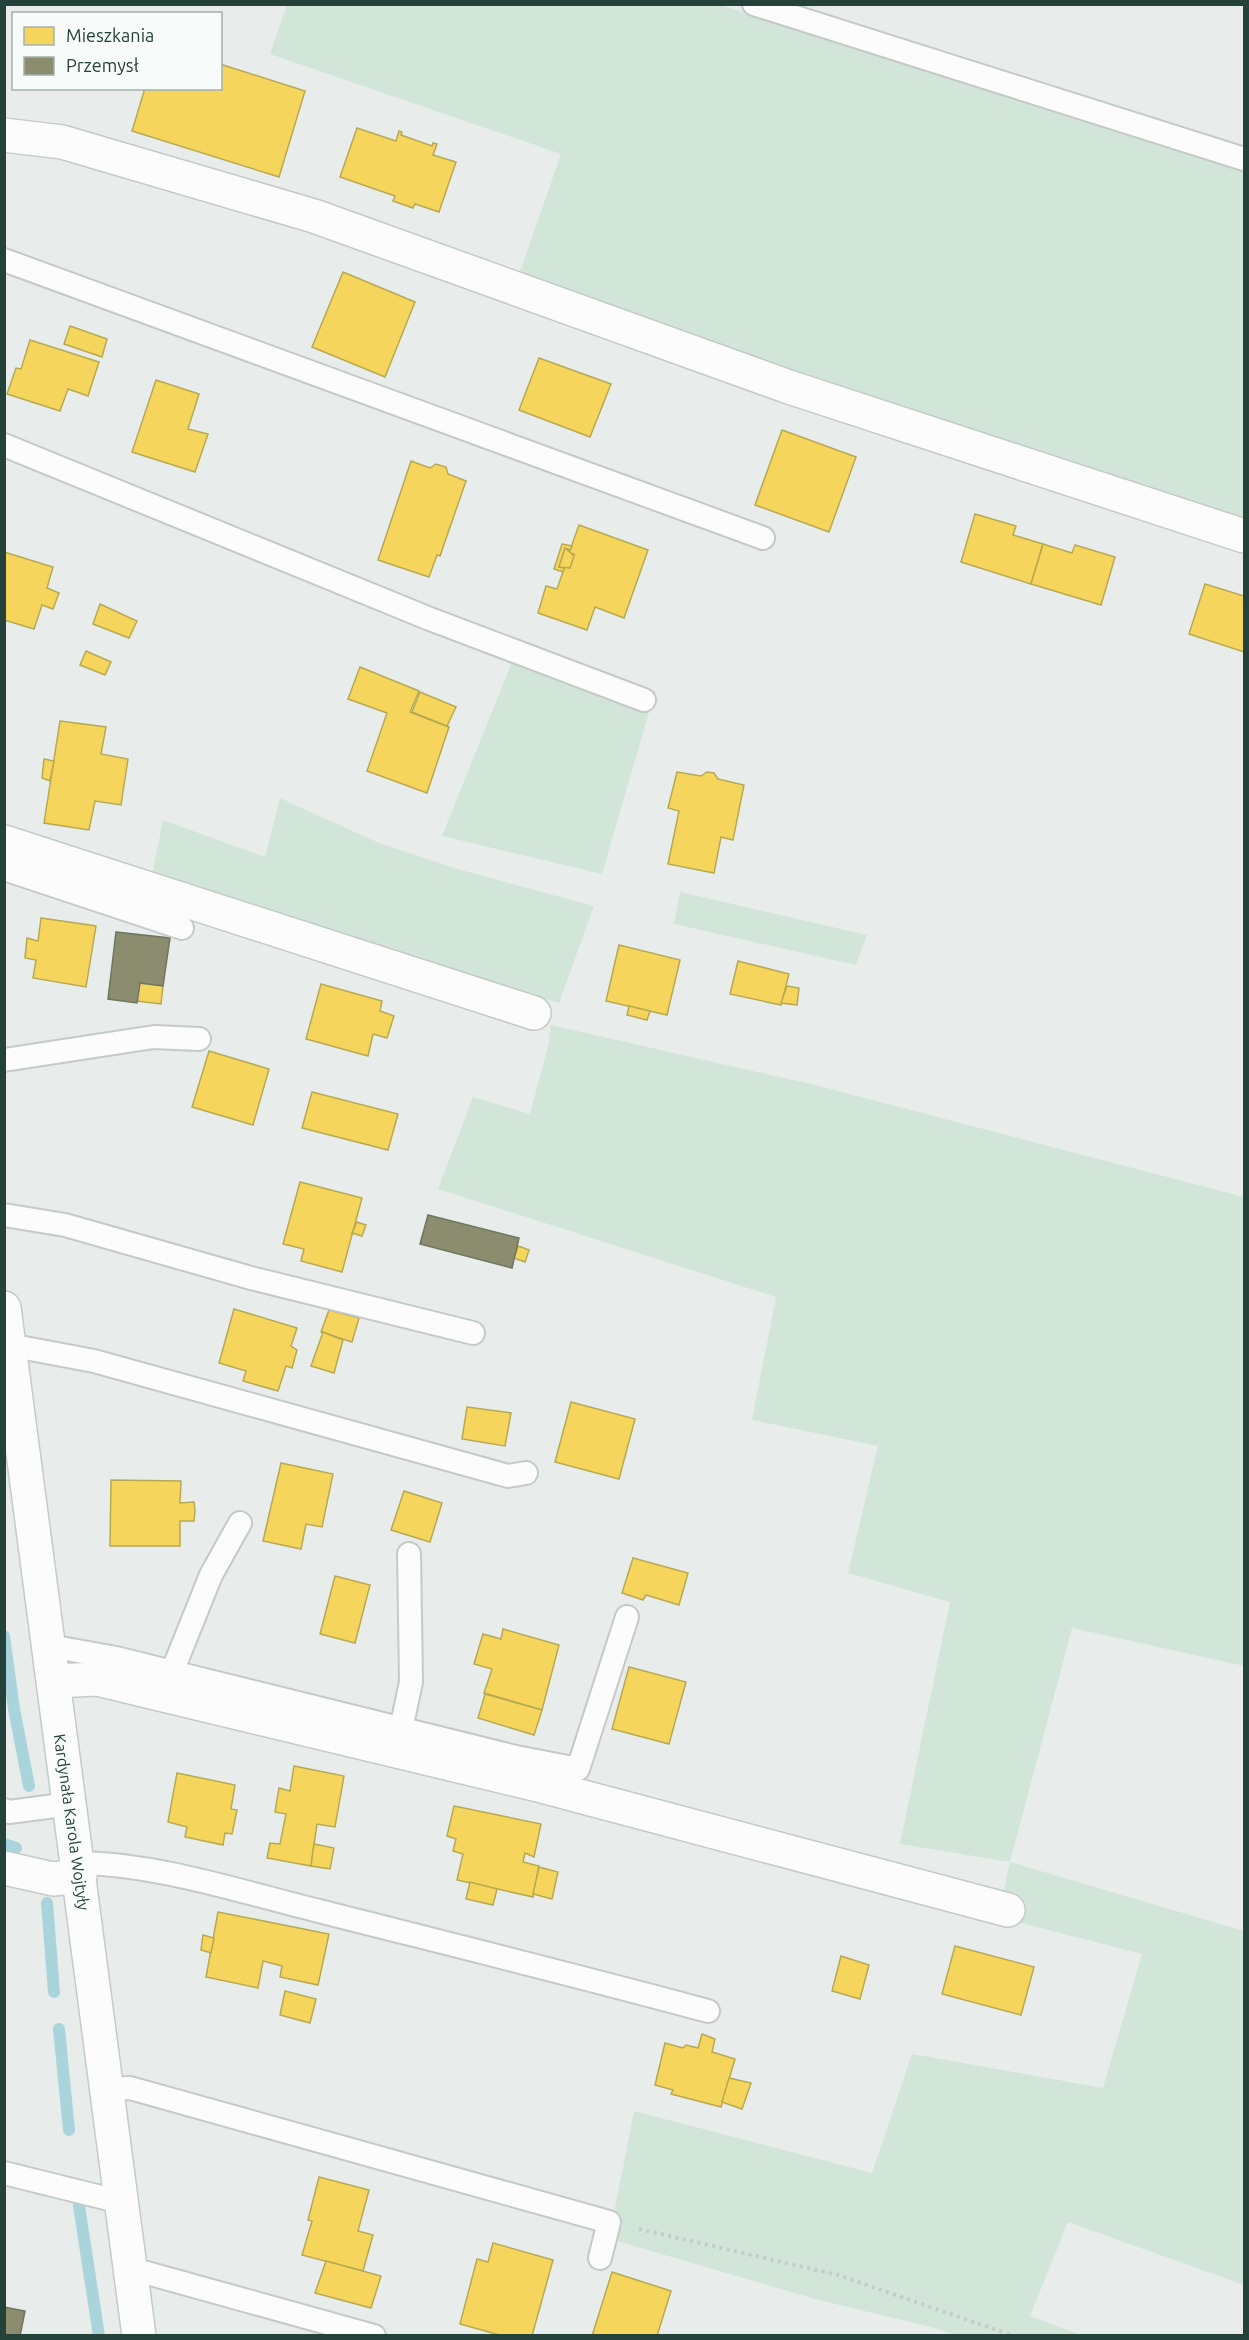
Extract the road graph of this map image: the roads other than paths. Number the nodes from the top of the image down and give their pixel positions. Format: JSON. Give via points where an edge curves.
{"nodes":[{"id":1,"x":754,"y":4,"type":"edge"},
{"id":2,"x":4,"y":135,"type":"edge"},
{"id":3,"x":1245,"y":159,"type":"edge"},
{"id":4,"x":4,"y":260,"type":"edge"},
{"id":5,"x":4,"y":445,"type":"edge"},
{"id":6,"x":1245,"y":536,"type":"edge"},
{"id":7,"x":763,"y":538,"type":"dead end"},
{"id":8,"x":644,"y":700,"type":"dead end"},
{"id":9,"x":4,"y":842,"type":"edge"},
{"id":10,"x":4,"y":868,"type":"edge"},
{"id":11,"x":182,"y":928,"type":"dead end"},
{"id":12,"x":534,"y":1013,"type":"dead end"},
{"id":13,"x":199,"y":1039,"type":"dead end"},
{"id":14,"x":4,"y":1060,"type":"edge"},
{"id":15,"x":4,"y":1215,"type":"edge"},
{"id":16,"x":4,"y":1308,"type":"edge"},
{"id":17,"x":473,"y":1333,"type":"dead end"},
{"id":18,"x":9,"y":1345,"type":"junction"},
{"id":19,"x":11,"y":1405,"type":"edge"},
{"id":20,"x":526,"y":1473,"type":"dead end"},
{"id":21,"x":240,"y":1523,"type":"dead end"},
{"id":22,"x":409,"y":1554,"type":"dead end"},
{"id":23,"x":627,"y":1617,"type":"dead end"},
{"id":24,"x":50,"y":1646,"type":"junction"},
{"id":25,"x":172,"y":1672,"type":"junction"},
{"id":26,"x":54,"y":1681,"type":"junction"},
{"id":27,"x":401,"y":1729,"type":"junction"},
{"id":28,"x":70,"y":1804,"type":"junction"},
{"id":29,"x":4,"y":1810,"type":"edge"},
{"id":30,"x":4,"y":1868,"type":"edge"},
{"id":31,"x":79,"y":1870,"type":"junction"},
{"id":32,"x":1008,"y":1910,"type":"dead end"},
{"id":33,"x":708,"y":2011,"type":"dead end"},
{"id":34,"x":107,"y":2089,"type":"junction"},
{"id":35,"x":4,"y":2173,"type":"edge"},
{"id":36,"x":121,"y":2202,"type":"junction"},
{"id":37,"x":600,"y":2258,"type":"dead end"},
{"id":38,"x":129,"y":2268,"type":"junction"},
{"id":39,"x":139,"y":2336,"type":"edge"},
{"id":40,"x":374,"y":2336,"type":"edge"}],
"edges":[{"from":1,"to":3,"type":"lane"},
{"from":2,"to":6,"type":"street","via":[[62,142],[314,216],[789,387]]},
{"from":4,"to":7,"type":"lane"},
{"from":5,"to":8,"type":"lane","via":[[419,615]]},
{"from":9,"to":12,"type":"street"},
{"from":10,"to":11,"type":"lane"},
{"from":13,"to":14,"type":"lane","via":[[154,1037]]},
{"from":15,"to":17,"type":"lane","via":[[65,1225],[251,1278]]},
{"from":16,"to":18,"type":"street","name":"Kardynała Karola Wojtyły"},
{"from":18,"to":19,"type":"street","name":"Kardynała Karola Wojtyły"},
{"from":18,"to":20,"type":"lane","via":[[94,1361],[508,1476]]},
{"from":19,"to":24,"type":"street","name":"Kardynała Karola Wojtyły"},
{"from":21,"to":25,"type":"lane","via":[[211,1575]]},
{"from":22,"to":27,"type":"lane","via":[[411,1683]]},
{"from":23,"to":27,"type":"lane","via":[[578,1769]]},
{"from":24,"to":25,"type":"lane"},
{"from":24,"to":26,"type":"street","name":"Kardynała Karola Wojtyły"},
{"from":25,"to":27,"type":"lane"},
{"from":26,"to":28,"type":"street","name":"Kardynała Karola Wojtyły"},
{"from":26,"to":32,"type":"street","via":[[97,1678],[542,1786]]},
{"from":28,"to":29,"type":"lane"},
{"from":28,"to":31,"type":"street","name":"Kardynała Karola Wojtyły"},
{"from":30,"to":31,"type":"street","via":[[53,1879]]},
{"from":31,"to":33,"type":"lane","via":[[104,1863],[198,1881]]},
{"from":31,"to":34,"type":"street","name":"Kardynała Karola Wojtyły"},
{"from":34,"to":36,"type":"street","name":"Kardynała Karola Wojtyły"},
{"from":34,"to":37,"type":"lane","via":[[130,2088],[609,2222]]},
{"from":35,"to":36,"type":"lane"},
{"from":36,"to":38,"type":"street","name":"Kardynała Karola Wojtyły"},
{"from":38,"to":39,"type":"street","name":"Kardynała Karola Wojtyły"},
{"from":38,"to":40,"type":"lane"}]}
